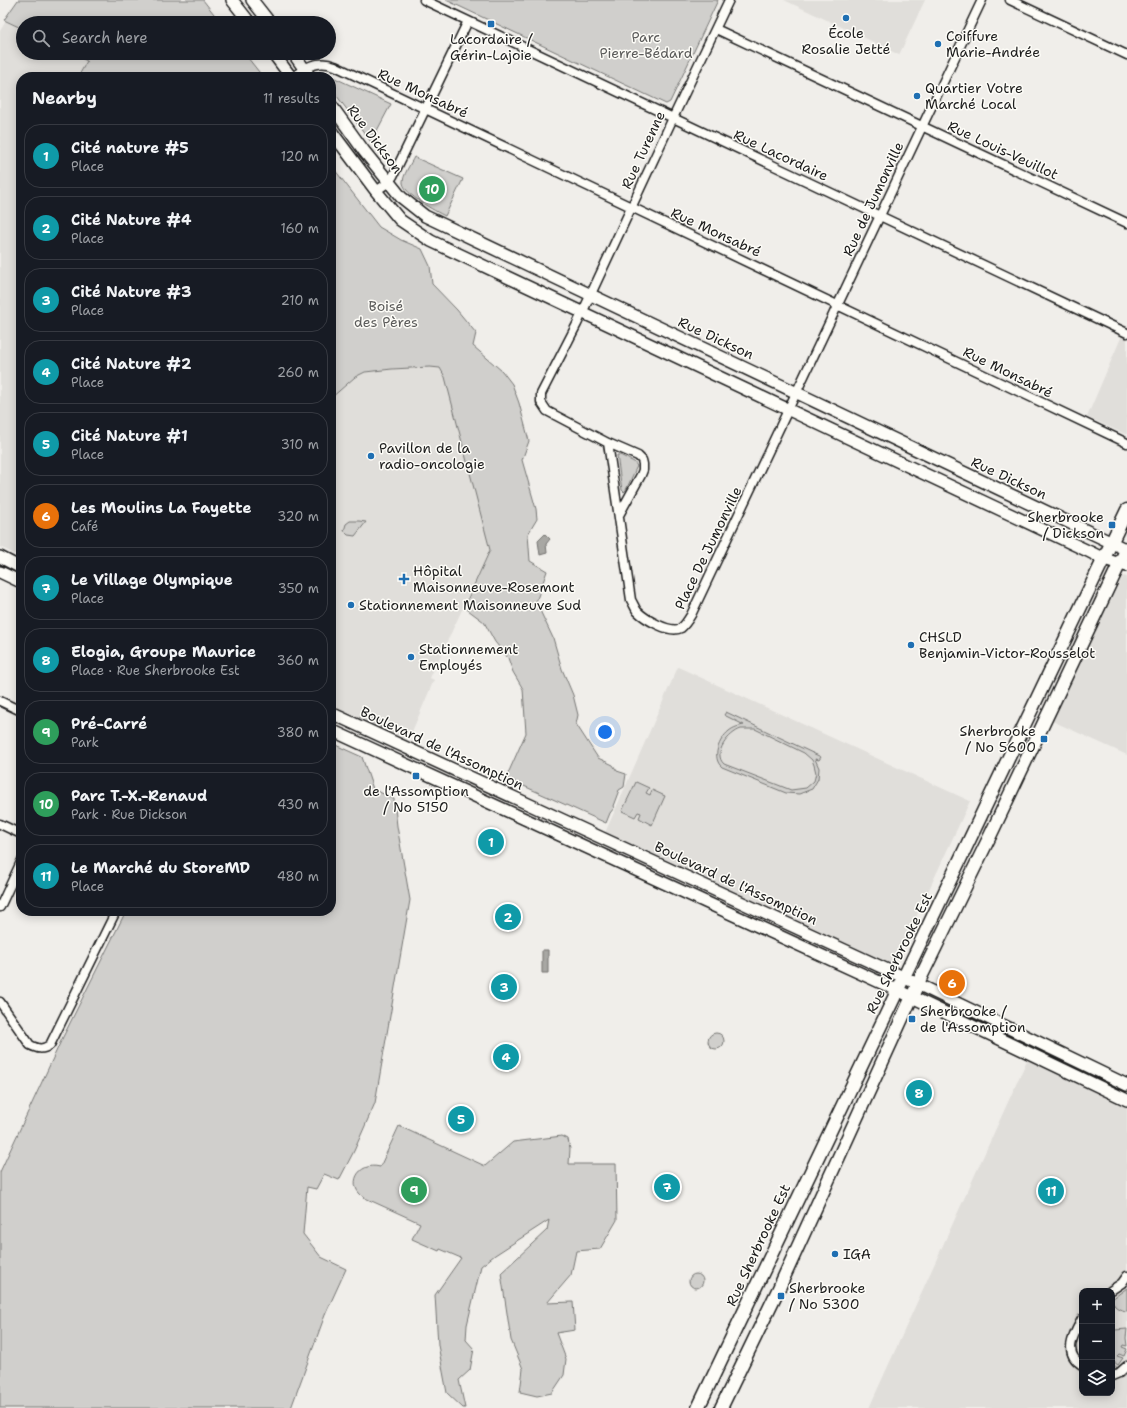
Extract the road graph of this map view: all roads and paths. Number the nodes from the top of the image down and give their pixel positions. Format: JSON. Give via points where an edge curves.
{"nodes":[{"id":1,"x":232,"y":0,"type":"edge"},
{"id":2,"x":252,"y":0,"type":"edge"},
{"id":3,"x":424,"y":0,"type":"edge"},
{"id":4,"x":729,"y":0,"type":"edge"},
{"id":5,"x":982,"y":0,"type":"edge"},
{"id":6,"x":1010,"y":0,"type":"edge"},
{"id":7,"x":245,"y":16,"type":"edge"},
{"id":8,"x":265,"y":16,"type":"edge"},
{"id":9,"x":468,"y":20,"type":"junction"},
{"id":10,"x":716,"y":29,"type":"junction"},
{"id":11,"x":1127,"y":55,"type":"edge"},
{"id":12,"x":279,"y":60,"type":"edge"},
{"id":13,"x":298,"y":60,"type":"edge"},
{"id":14,"x":288,"y":72,"type":"edge"},
{"id":15,"x":306,"y":72,"type":"edge"},
{"id":16,"x":308,"y":72,"type":"edge"},
{"id":17,"x":425,"y":109,"type":"junction"},
{"id":18,"x":336,"y":112,"type":"edge"},
{"id":19,"x":673,"y":118,"type":"junction"},
{"id":20,"x":922,"y":126,"type":"junction"},
{"id":21,"x":336,"y":138,"type":"edge"},
{"id":22,"x":389,"y":182,"type":"junction"},
{"id":23,"x":376,"y":192,"type":"junction"},
{"id":24,"x":631,"y":207,"type":"junction"},
{"id":25,"x":879,"y":216,"type":"junction"},
{"id":26,"x":1127,"y":223,"type":"edge"},
{"id":27,"x":590,"y":295,"type":"junction"},
{"id":28,"x":837,"y":304,"type":"junction"},
{"id":29,"x":582,"y":312,"type":"junction"},
{"id":30,"x":1127,"y":333,"type":"edge"},
{"id":31,"x":796,"y":393,"type":"junction"},
{"id":32,"x":788,"y":409,"type":"junction"},
{"id":33,"x":608,"y":443,"type":"junction"},
{"id":34,"x":1127,"y":443,"type":"edge"},
{"id":35,"x":1127,"y":510,"type":"edge"},
{"id":36,"x":619,"y":515,"type":"junction"},
{"id":37,"x":1112,"y":543,"type":"junction"},
{"id":38,"x":1127,"y":549,"type":"edge"},
{"id":39,"x":0,"y":558,"type":"edge"},
{"id":40,"x":1104,"y":559,"type":"junction"},
{"id":41,"x":1123,"y":565,"type":"edge"},
{"id":42,"x":16,"y":566,"type":"edge"},
{"id":43,"x":0,"y":572,"type":"edge"},
{"id":44,"x":16,"y":580,"type":"edge"},
{"id":45,"x":0,"y":701,"type":"edge"},
{"id":46,"x":16,"y":709,"type":"edge"},
{"id":47,"x":336,"y":715,"type":"edge"},
{"id":48,"x":336,"y":732,"type":"edge"},
{"id":49,"x":0,"y":824,"type":"edge"},
{"id":50,"x":16,"y":832,"type":"edge"},
{"id":51,"x":16,"y":873,"type":"edge"},
{"id":52,"x":0,"y":907,"type":"edge"},
{"id":53,"x":114,"y":916,"type":"edge"},
{"id":54,"x":903,"y":978,"type":"junction"},
{"id":55,"x":918,"y":984,"type":"junction"},
{"id":56,"x":897,"y":990,"type":"junction"},
{"id":57,"x":912,"y":997,"type":"junction"},
{"id":58,"x":0,"y":1002,"type":"edge"},
{"id":59,"x":968,"y":1009,"type":"junction"},
{"id":60,"x":962,"y":1021,"type":"junction"},
{"id":61,"x":1127,"y":1085,"type":"edge"},
{"id":62,"x":1127,"y":1100,"type":"edge"},
{"id":63,"x":1127,"y":1276,"type":"edge"},
{"id":64,"x":1114,"y":1288,"type":"edge"},
{"id":65,"x":1079,"y":1324,"type":"edge"},
{"id":66,"x":1079,"y":1362,"type":"edge"},
{"id":67,"x":1127,"y":1366,"type":"edge"},
{"id":68,"x":1115,"y":1375,"type":"edge"},
{"id":69,"x":698,"y":1408,"type":"edge"},
{"id":70,"x":721,"y":1408,"type":"edge"}],
"edges":[{"from":1,"to":7,"type":"main road"},
{"from":2,"to":8,"type":"main road"},
{"from":3,"to":9,"type":"street","name":"Rue Lacordaire"},
{"from":4,"to":10,"type":"street","name":"Rue Turenne"},
{"from":5,"to":20,"type":"street","name":"Rue de Jumonville"},
{"from":6,"to":11,"type":"street"},
{"from":9,"to":17,"type":"street"},
{"from":9,"to":19,"type":"street","name":"Rue Lacordaire"},
{"from":10,"to":19,"type":"street","name":"Rue Turenne"},
{"from":10,"to":20,"type":"street","name":"Rue Louis-Veuillot"},
{"from":12,"to":14,"type":"main road"},
{"from":13,"to":15,"type":"main road"},
{"from":16,"to":17,"type":"street","name":"Rue Monsabré","via":[[317,63],[331,64]]},
{"from":17,"to":22,"type":"street"},
{"from":17,"to":24,"type":"street","name":"Rue Monsabré"},
{"from":18,"to":22,"type":"main road","name":"Rue Dickson"},
{"from":19,"to":24,"type":"street","name":"Rue Turenne"},
{"from":19,"to":25,"type":"street","name":"Rue Lacordaire"},
{"from":20,"to":25,"type":"street","name":"Rue de Jumonville"},
{"from":20,"to":26,"type":"street","name":"Rue Louis-Veuillot"},
{"from":21,"to":23,"type":"main road"},
{"from":22,"to":23,"type":"street"},
{"from":22,"to":27,"type":"main road","name":"Rue Dickson","via":[[401,197],[425,216]]},
{"from":23,"to":29,"type":"main road","via":[[400,220],[430,241]]},
{"from":24,"to":27,"type":"street","name":"Rue Turenne"},
{"from":24,"to":28,"type":"street","name":"Rue Monsabré"},
{"from":25,"to":28,"type":"street","name":"Rue de Jumonville"},
{"from":25,"to":30,"type":"street","name":"Rue Lacordaire"},
{"from":27,"to":29,"type":"street","name":"Rue Turenne"},
{"from":27,"to":31,"type":"main road","name":"Rue Dickson"},
{"from":28,"to":31,"type":"street","name":"Rue de Jumonville"},
{"from":28,"to":34,"type":"street","name":"Rue Monsabré"},
{"from":29,"to":32,"type":"main road"},
{"from":29,"to":33,"type":"street","via":[[541,394],[541,402],[547,411]]},
{"from":31,"to":32,"type":"street","name":"Rue de Jumonville"},
{"from":31,"to":37,"type":"main road","name":"Rue Dickson"},
{"from":32,"to":36,"type":"street","name":"Place De Jumonville","via":[[691,615],[679,628],[668,629],[636,610],[631,600]]},
{"from":32,"to":40,"type":"main road"},
{"from":33,"to":36,"type":"street","name":"Place De Jumonville"},
{"from":33,"to":36,"type":"street","via":[[638,456],[643,464],[641,475]]},
{"from":35,"to":37,"type":"main road","name":"Rue Sherbrooke Est"},
{"from":37,"to":38,"type":"main road","name":"Rue Dickson"},
{"from":37,"to":40,"type":"main road","name":"Rue Sherbrooke Est"},
{"from":38,"to":41,"type":"main road"},
{"from":39,"to":42,"type":"main road"},
{"from":40,"to":41,"type":"main road"},
{"from":40,"to":54,"type":"main road","name":"Rue Sherbrooke Est"},
{"from":41,"to":55,"type":"main road"},
{"from":43,"to":44,"type":"main road"},
{"from":45,"to":46,"type":"street"},
{"from":47,"to":54,"type":"main road","name":"Boulevard de l'Assomption"},
{"from":48,"to":56,"type":"main road","name":"Boulevard de l'Assomption"},
{"from":49,"to":50,"type":"street"},
{"from":51,"to":52,"type":"street"},
{"from":53,"to":58,"type":"street","via":[[50,1045],[44,1049],[30,1045]]},
{"from":54,"to":55,"type":"main road","name":"Boulevard de l'Assomption"},
{"from":54,"to":56,"type":"main road","name":"Rue Sherbrooke Est"},
{"from":55,"to":57,"type":"main road"},
{"from":55,"to":59,"type":"main road","name":"Boulevard de l'Assomption"},
{"from":56,"to":57,"type":"main road","name":"Boulevard de l'Assomption"},
{"from":56,"to":69,"type":"main road","name":"Rue Sherbrooke Est"},
{"from":57,"to":60,"type":"main road","name":"Boulevard de l'Assomption"},
{"from":57,"to":70,"type":"main road"},
{"from":59,"to":60,"type":"main road"},
{"from":59,"to":61,"type":"main road","name":"Boulevard de l'Assomption"},
{"from":60,"to":62,"type":"main road","name":"Boulevard de l'Assomption"},
{"from":63,"to":64,"type":"street"},
{"from":65,"to":66,"type":"street","via":[[1071,1346],[1074,1358]]},
{"from":67,"to":68,"type":"street"}]}
